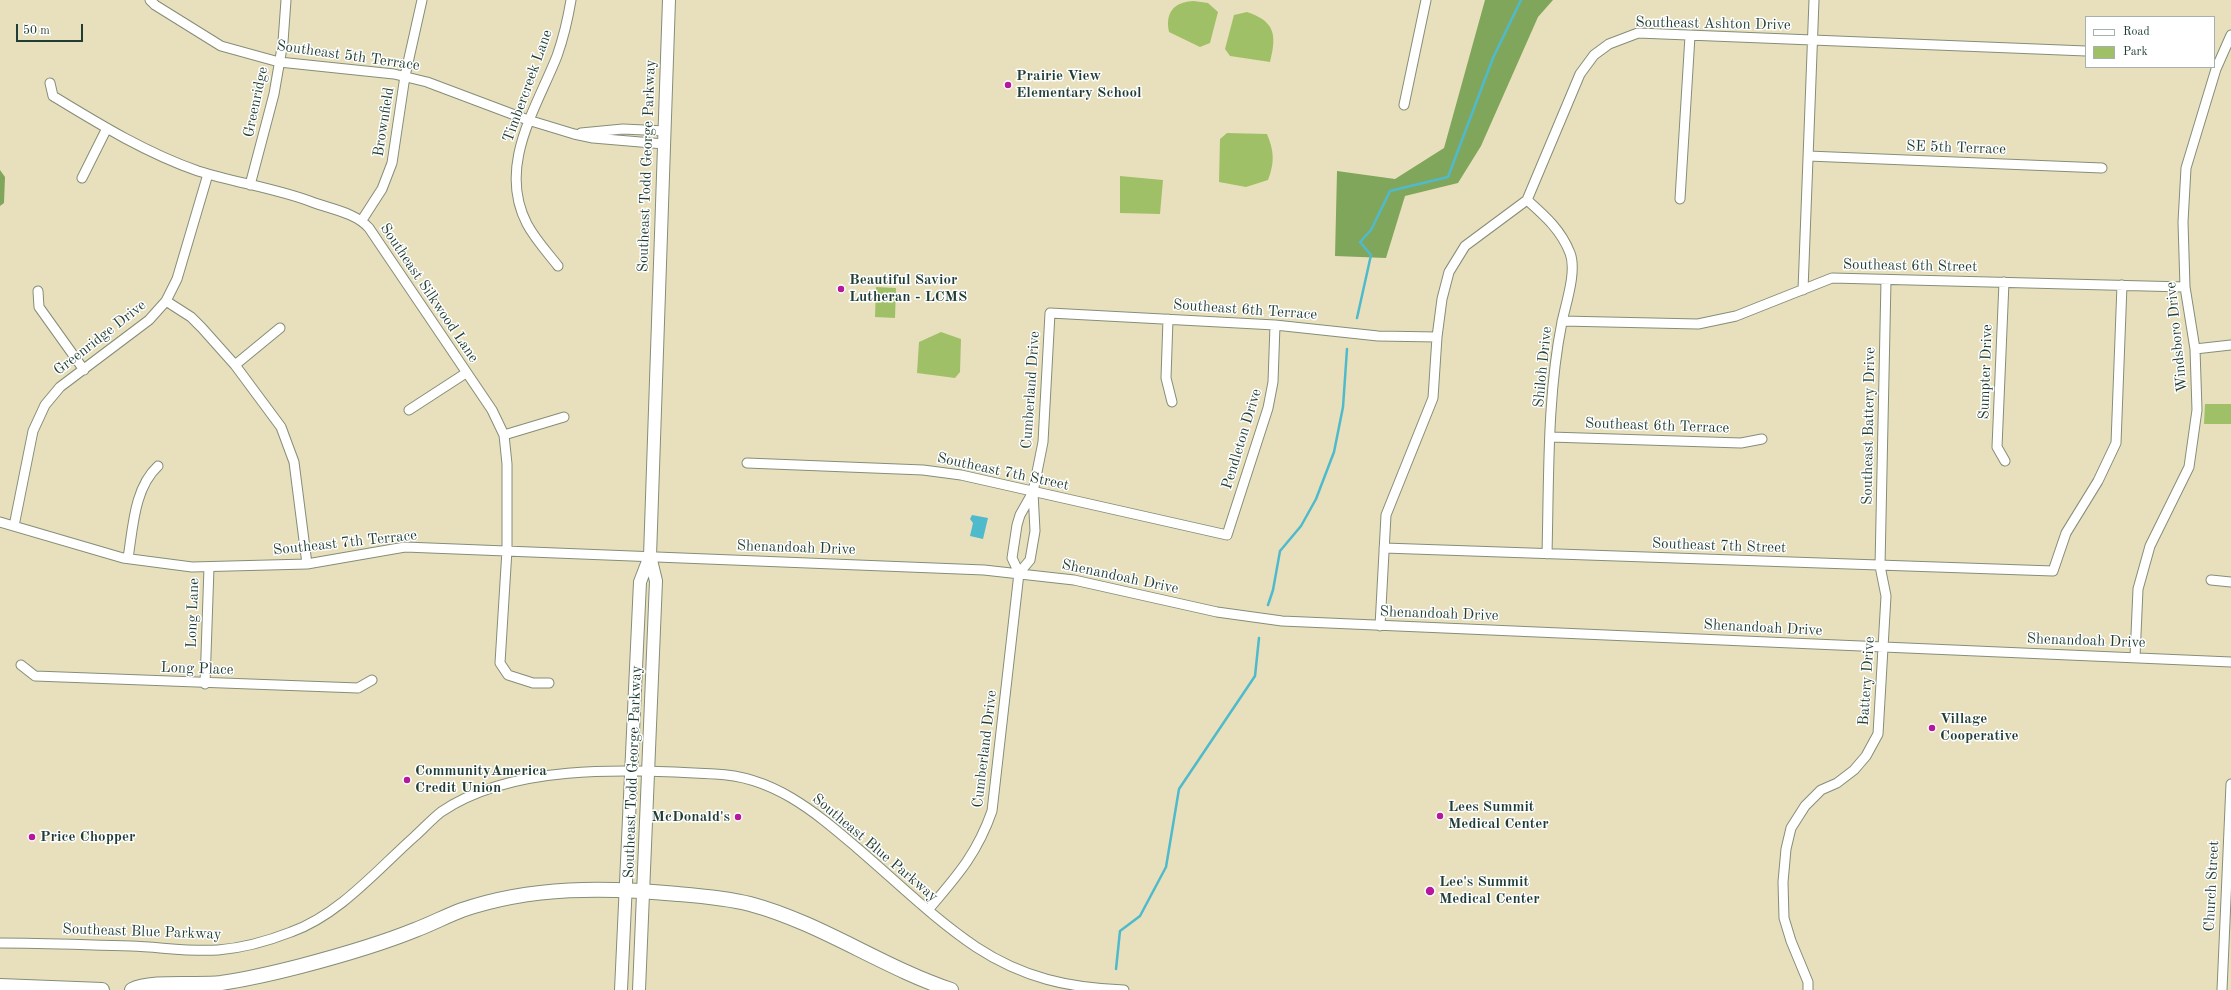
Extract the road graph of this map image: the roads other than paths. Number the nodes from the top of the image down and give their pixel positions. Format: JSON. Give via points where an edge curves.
{"nodes":[{"id":1,"x":150,"y":0,"type":"edge"},
{"id":2,"x":286,"y":0,"type":"edge"},
{"id":3,"x":422,"y":0,"type":"edge"},
{"id":4,"x":571,"y":0,"type":"edge"},
{"id":5,"x":669,"y":0,"type":"edge"},
{"id":6,"x":1426,"y":0,"type":"edge"},
{"id":7,"x":1814,"y":0,"type":"edge"},
{"id":8,"x":2231,"y":35,"type":"edge"},
{"id":9,"x":1690,"y":36,"type":"junction"},
{"id":10,"x":1812,"y":40,"type":"junction"},
{"id":11,"x":2085,"y":51,"type":"edge"},
{"id":12,"x":279,"y":62,"type":"junction"},
{"id":13,"x":2215,"y":64,"type":"edge"},
{"id":14,"x":2213,"y":68,"type":"edge"},
{"id":15,"x":405,"y":76,"type":"junction"},
{"id":16,"x":50,"y":84,"type":"dead end"},
{"id":17,"x":1404,"y":105,"type":"dead end"},
{"id":18,"x":528,"y":120,"type":"junction"},
{"id":19,"x":107,"y":128,"type":"junction"},
{"id":20,"x":665,"y":131,"type":"junction"},
{"id":21,"x":574,"y":134,"type":"junction"},
{"id":22,"x":664,"y":144,"type":"junction"},
{"id":23,"x":1808,"y":156,"type":"junction"},
{"id":24,"x":2102,"y":168,"type":"dead end"},
{"id":25,"x":208,"y":174,"type":"junction"},
{"id":26,"x":82,"y":178,"type":"dead end"},
{"id":27,"x":250,"y":185,"type":"junction"},
{"id":28,"x":1680,"y":199,"type":"dead end"},
{"id":29,"x":1527,"y":200,"type":"junction"},
{"id":30,"x":362,"y":220,"type":"junction"},
{"id":31,"x":558,"y":266,"type":"dead end"},
{"id":32,"x":1886,"y":280,"type":"junction"},
{"id":33,"x":2004,"y":282,"type":"junction"},
{"id":34,"x":2122,"y":285,"type":"junction"},
{"id":35,"x":2185,"y":287,"type":"junction"},
{"id":36,"x":1803,"y":290,"type":"junction"},
{"id":37,"x":38,"y":291,"type":"dead end"},
{"id":38,"x":166,"y":302,"type":"junction"},
{"id":39,"x":1050,"y":313,"type":"joint"},
{"id":40,"x":1168,"y":319,"type":"junction"},
{"id":41,"x":1562,"y":321,"type":"junction"},
{"id":42,"x":1275,"y":324,"type":"junction"},
{"id":43,"x":280,"y":328,"type":"dead end"},
{"id":44,"x":1437,"y":338,"type":"junction"},
{"id":45,"x":2231,"y":345,"type":"edge"},
{"id":46,"x":2195,"y":349,"type":"junction"},
{"id":47,"x":235,"y":365,"type":"junction"},
{"id":48,"x":84,"y":370,"type":"junction"},
{"id":49,"x":466,"y":373,"type":"junction"},
{"id":50,"x":1172,"y":402,"type":"dead end"},
{"id":51,"x":409,"y":410,"type":"dead end"},
{"id":52,"x":564,"y":417,"type":"dead end"},
{"id":53,"x":504,"y":435,"type":"junction"},
{"id":54,"x":1550,"y":437,"type":"junction"},
{"id":55,"x":1762,"y":439,"type":"dead end"},
{"id":56,"x":2005,"y":461,"type":"dead end"},
{"id":57,"x":747,"y":463,"type":"dead end"},
{"id":58,"x":158,"y":466,"type":"dead end"},
{"id":59,"x":1033,"y":492,"type":"junction"},
{"id":60,"x":0,"y":522,"type":"edge"},
{"id":61,"x":14,"y":526,"type":"junction"},
{"id":62,"x":1227,"y":535,"type":"joint"},
{"id":63,"x":1384,"y":548,"type":"junction"},
{"id":64,"x":507,"y":550,"type":"junction"},
{"id":65,"x":1547,"y":554,"type":"junction"},
{"id":66,"x":650,"y":556,"type":"junction"},
{"id":67,"x":128,"y":558,"type":"junction"},
{"id":68,"x":307,"y":564,"type":"junction"},
{"id":69,"x":209,"y":567,"type":"junction"},
{"id":70,"x":1881,"y":570,"type":"junction"},
{"id":71,"x":1019,"y":573,"type":"junction"},
{"id":72,"x":2211,"y":580,"type":"dead end"},
{"id":73,"x":2231,"y":582,"type":"edge"},
{"id":74,"x":1380,"y":626,"type":"junction"},
{"id":75,"x":1884,"y":648,"type":"junction"},
{"id":76,"x":2135,"y":657,"type":"junction"},
{"id":77,"x":2231,"y":662,"type":"edge"},
{"id":78,"x":21,"y":665,"type":"dead end"},
{"id":79,"x":372,"y":680,"type":"dead end"},
{"id":80,"x":549,"y":683,"type":"dead end"},
{"id":81,"x":205,"y":684,"type":"junction"},
{"id":82,"x":632,"y":772,"type":"junction"},
{"id":83,"x":650,"y":772,"type":"junction"},
{"id":84,"x":2231,"y":784,"type":"edge"},
{"id":85,"x":626,"y":890,"type":"junction"},
{"id":86,"x":643,"y":891,"type":"junction"},
{"id":87,"x":928,"y":910,"type":"junction"},
{"id":88,"x":0,"y":942,"type":"edge"},
{"id":89,"x":0,"y":986,"type":"edge"},
{"id":90,"x":102,"y":990,"type":"edge"},
{"id":91,"x":132,"y":990,"type":"edge"},
{"id":92,"x":621,"y":990,"type":"edge"},
{"id":93,"x":639,"y":990,"type":"edge"},
{"id":94,"x":951,"y":990,"type":"edge"},
{"id":95,"x":1124,"y":990,"type":"edge"},
{"id":96,"x":1808,"y":990,"type":"edge"},
{"id":97,"x":2222,"y":990,"type":"edge"}],
"edges":[{"from":1,"to":12,"type":"street","name":"Southeast 5th Terrace","via":[[155,6],[220,46]]},
{"from":2,"to":12,"type":"street","name":"Greenridge","via":[[284,42]]},
{"from":3,"to":15,"type":"street","name":"Brownfield"},
{"from":4,"to":18,"type":"street","name":"Timbercreek Lane","via":[[557,55]]},
{"from":5,"to":20,"type":"main road","name":"Southeast Todd George Parkway"},
{"from":6,"to":17,"type":"street"},
{"from":7,"to":10,"type":"street"},
{"from":8,"to":13,"type":"street","name":"Windsboro Drive"},
{"from":9,"to":10,"type":"street","name":"Southeast Ashton Drive"},
{"from":9,"to":28,"type":"street"},
{"from":9,"to":29,"type":"street","name":"Southeast Ashton Drive","via":[[1638,34],[1609,44],[1594,55],[1580,74]]},
{"from":10,"to":11,"type":"street","name":"Southeast Ashton Drive"},
{"from":10,"to":23,"type":"street"},
{"from":12,"to":15,"type":"street","name":"Southeast 5th Terrace"},
{"from":12,"to":27,"type":"street","name":"Greenridge","via":[[274,94]]},
{"from":14,"to":35,"type":"street","name":"Windsboro Drive","via":[[2186,168],[2183,222]]},
{"from":15,"to":18,"type":"street","name":"Southeast 5th Terrace"},
{"from":15,"to":30,"type":"street","name":"Brownfield","via":[[392,163],[382,189]]},
{"from":16,"to":19,"type":"street","name":"Southeast Silkwood Lane","via":[[53,96]]},
{"from":18,"to":21,"type":"street","name":"Southeast 5th Terrace"},
{"from":18,"to":31,"type":"street","name":"Timbercreek Lane","via":[[518,155],[515,180],[518,203],[527,224]]},
{"from":19,"to":25,"type":"street","name":"Southeast Silkwood Lane","via":[[153,152]]},
{"from":19,"to":26,"type":"street"},
{"from":20,"to":21,"type":"street","name":"Southeast 5th Terrace","via":[[623,129]]},
{"from":20,"to":22,"type":"main road","name":"Southeast Todd George Parkway"},
{"from":21,"to":22,"type":"street","name":"Southeast 5th Terrace"},
{"from":22,"to":66,"type":"main road","name":"Southeast Todd George Parkway"},
{"from":23,"to":24,"type":"street","name":"SE 5th Terrace"},
{"from":23,"to":36,"type":"street"},
{"from":25,"to":27,"type":"street","name":"Southeast Silkwood Lane"},
{"from":25,"to":38,"type":"street","name":"Greenridge Drive","via":[[177,279]]},
{"from":27,"to":30,"type":"street","name":"Southeast Silkwood Lane","via":[[303,198]]},
{"from":29,"to":41,"type":"street","name":"Shiloh Drive","via":[[1553,223],[1571,254],[1572,278]]},
{"from":29,"to":44,"type":"street","via":[[1465,246],[1449,272],[1442,299]]},
{"from":30,"to":49,"type":"street","name":"Southeast Silkwood Lane","via":[[384,248]]},
{"from":32,"to":33,"type":"street","name":"Southeast 6th Street"},
{"from":32,"to":36,"type":"street","name":"Southeast 6th Street","via":[[1832,278]]},
{"from":32,"to":70,"type":"street","name":"Southeast Battery Drive"},
{"from":33,"to":34,"type":"street","name":"Southeast 6th Street"},
{"from":33,"to":56,"type":"street","name":"Sumpter Drive","via":[[1997,447]]},
{"from":34,"to":35,"type":"street","name":"Southeast 6th Street"},
{"from":34,"to":70,"type":"street","name":"Southeast 7th Street","via":[[2116,443],[2098,482],[2066,533],[2054,571]]},
{"from":35,"to":46,"type":"street","name":"Windsboro Drive"},
{"from":36,"to":41,"type":"street","name":"Southeast 6th Street","via":[[1736,316],[1698,324]]},
{"from":37,"to":48,"type":"street","via":[[40,307]]},
{"from":38,"to":47,"type":"street","via":[[191,316]]},
{"from":38,"to":48,"type":"street","name":"Greenridge Drive","via":[[149,320]]},
{"from":39,"to":40,"type":"street","name":"Southeast 6th Terrace"},
{"from":39,"to":59,"type":"street","name":"Cumberland Drive","via":[[1043,442]]},
{"from":40,"to":42,"type":"street","name":"Southeast 6th Terrace"},
{"from":40,"to":50,"type":"street","via":[[1166,378]]},
{"from":41,"to":54,"type":"street","name":"Shiloh Drive","via":[[1557,346]]},
{"from":42,"to":44,"type":"street","name":"Southeast 6th Terrace","via":[[1378,336]]},
{"from":42,"to":62,"type":"street","name":"Pendleton Drive","via":[[1273,382],[1268,408]]},
{"from":43,"to":47,"type":"street"},
{"from":44,"to":63,"type":"street","via":[[1433,398],[1386,515]]},
{"from":45,"to":46,"type":"street"},
{"from":46,"to":76,"type":"street","name":"Windsboro Drive","via":[[2197,410],[2189,467],[2150,546],[2138,589]]},
{"from":47,"to":68,"type":"street","via":[[281,427],[294,462]]},
{"from":48,"to":61,"type":"street","name":"Greenridge Drive","via":[[60,387],[45,405],[33,432]]},
{"from":49,"to":51,"type":"street"},
{"from":49,"to":53,"type":"street","name":"Southeast Silkwood Lane","via":[[492,410]]},
{"from":52,"to":53,"type":"street"},
{"from":53,"to":64,"type":"street","name":"Southeast Silkwood Lane","via":[[507,464]]},
{"from":54,"to":55,"type":"street","name":"Southeast 6th Terrace","via":[[1741,443]]},
{"from":54,"to":65,"type":"street","name":"Shiloh Drive"},
{"from":57,"to":59,"type":"street","name":"Southeast 7th Street","via":[[923,470],[962,475]]},
{"from":58,"to":67,"type":"street","via":[[146,482],[137,503]]},
{"from":59,"to":62,"type":"street","name":"Southeast 7th Street"},
{"from":59,"to":71,"type":"street","name":"Cumberland Drive","via":[[1035,531],[1030,560]]},
{"from":59,"to":71,"type":"street","name":"Cumberland Drive","via":[[1017,525],[1012,558]]},
{"from":60,"to":61,"type":"street","name":"Southeast 7th Terrace"},
{"from":61,"to":67,"type":"street","name":"Southeast 7th Terrace"},
{"from":63,"to":65,"type":"street","name":"Southeast 7th Street"},
{"from":63,"to":74,"type":"street"},
{"from":64,"to":66,"type":"street","name":"Southeast 7th Terrace"},
{"from":64,"to":68,"type":"street","name":"Southeast 7th Terrace","via":[[405,547]]},
{"from":64,"to":80,"type":"street","name":"Southeast Silkwood Lane","via":[[500,662],[508,676],[533,683]]},
{"from":65,"to":70,"type":"street","name":"Southeast 7th Street"},
{"from":66,"to":71,"type":"street","name":"Shenandoah Drive"},
{"from":66,"to":82,"type":"main road","name":"Southeast Todd George Parkway","via":[[640,582]]},
{"from":66,"to":83,"type":"main road","name":"Southeast Todd George Parkway","via":[[656,581]]},
{"from":67,"to":69,"type":"street","name":"Southeast 7th Terrace"},
{"from":68,"to":69,"type":"street","name":"Southeast 7th Terrace"},
{"from":69,"to":81,"type":"street","name":"Long Lane"},
{"from":70,"to":75,"type":"street","name":"Battery Drive","via":[[1886,596]]},
{"from":71,"to":74,"type":"street","name":"Shenandoah Drive","via":[[1074,580],[1217,612],[1282,621]]},
{"from":71,"to":87,"type":"street","name":"Cumberland Drive","via":[[992,811],[978,846],[968,862]]},
{"from":72,"to":73,"type":"street"},
{"from":74,"to":75,"type":"street","name":"Shenandoah Drive"},
{"from":75,"to":76,"type":"street","name":"Shenandoah Drive"},
{"from":75,"to":96,"type":"street","name":"Battery Drive","via":[[1878,734],[1866,756],[1854,770],[1837,783],[1821,790],[1805,806],[1791,828],[1786,849],[1783,882],[1784,918],[1808,982]]},
{"from":76,"to":77,"type":"street","name":"Shenandoah Drive"},
{"from":78,"to":81,"type":"street","name":"Long Place","via":[[35,676]]},
{"from":79,"to":81,"type":"street","name":"Long Place","via":[[358,688]]},
{"from":82,"to":83,"type":"street","name":"Southeast Blue Parkway"},
{"from":82,"to":85,"type":"main road","name":"Southeast Todd George Parkway"},
{"from":82,"to":88,"type":"street","name":"Southeast Blue Parkway","via":[[547,775],[483,791],[461,801],[441,812],[348,897],[296,931],[270,940],[218,950]]},
{"from":83,"to":86,"type":"main road","name":"Southeast Todd George Parkway"},
{"from":83,"to":87,"type":"street","name":"Southeast Blue Parkway","via":[[720,774],[754,781],[780,791],[810,808]]},
{"from":84,"to":97,"type":"street","name":"Church Street"},
{"from":85,"to":86,"type":"highway"},
{"from":85,"to":91,"type":"highway","via":[[548,891],[507,898],[463,910],[356,950],[262,976],[221,983],[142,985]]},
{"from":85,"to":92,"type":"main road","name":"Southeast Todd George Parkway"},
{"from":86,"to":93,"type":"main road","name":"Southeast Todd George Parkway"},
{"from":86,"to":94,"type":"highway","via":[[749,903],[794,918]]},
{"from":87,"to":95,"type":"street","name":"Southeast Blue Parkway","via":[[976,947],[1034,976],[1064,985]]},
{"from":89,"to":90,"type":"highway"}]}
